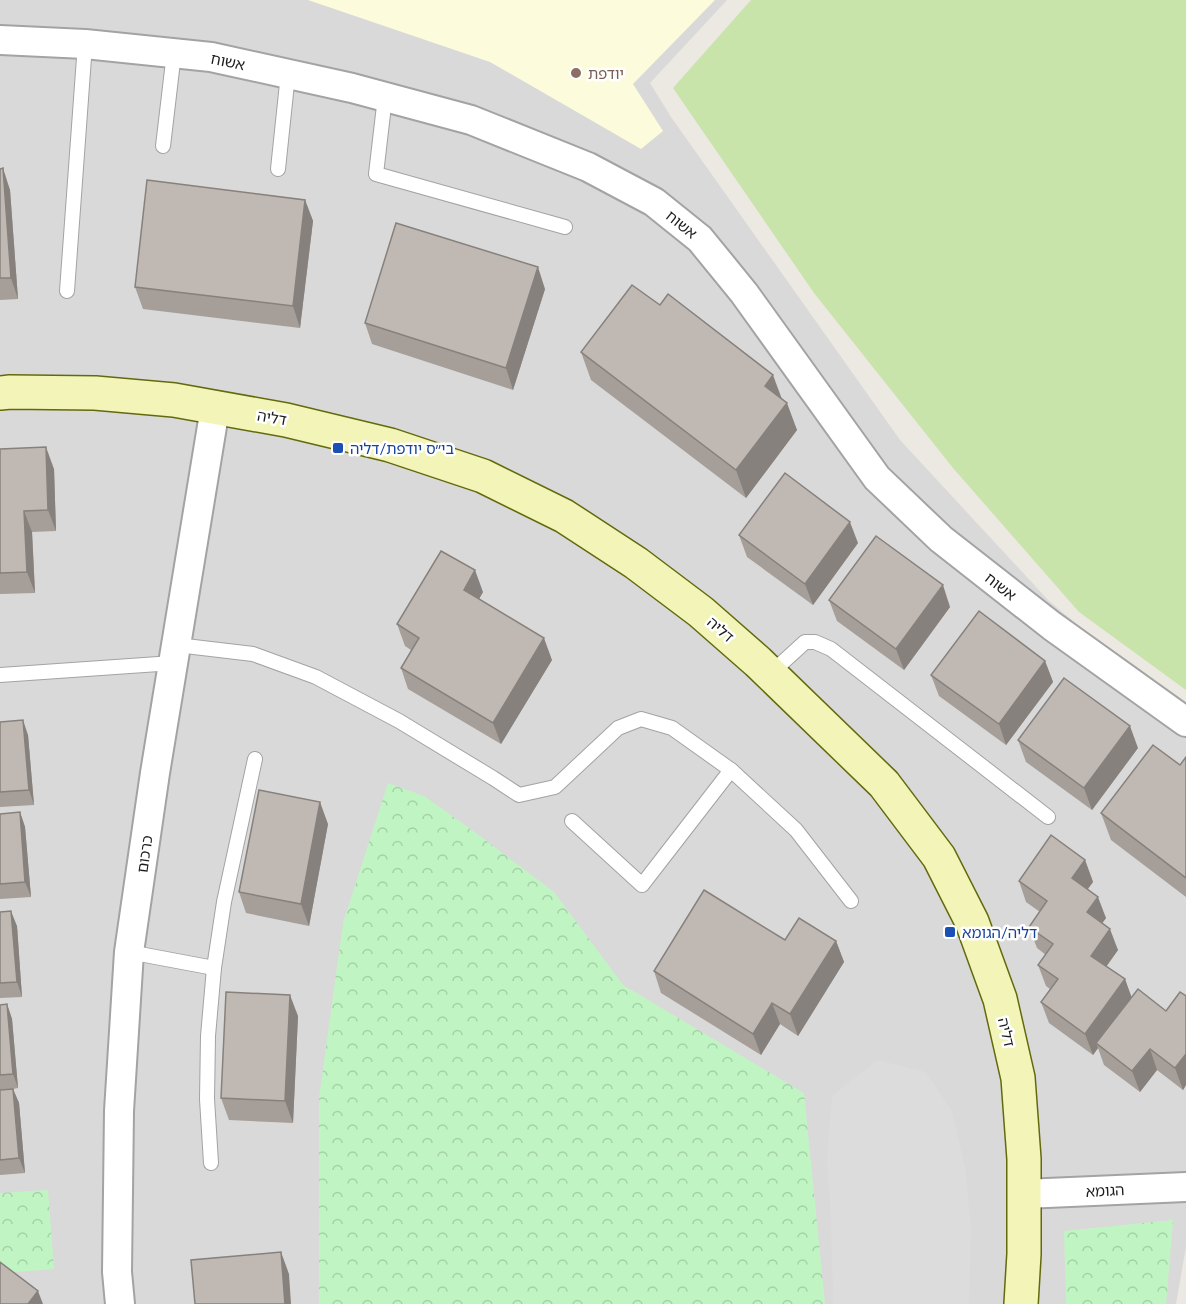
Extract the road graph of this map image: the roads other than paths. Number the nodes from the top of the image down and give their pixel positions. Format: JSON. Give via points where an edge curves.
{"nodes":[{"id":1,"x":0,"y":40,"type":"edge"},
{"id":2,"x":85,"y":44,"type":"junction"},
{"id":3,"x":174,"y":53,"type":"junction"},
{"id":4,"x":288,"y":74,"type":"junction"},
{"id":5,"x":385,"y":97,"type":"junction"},
{"id":6,"x":163,"y":146,"type":"dead end"},
{"id":7,"x":278,"y":169,"type":"dead end"},
{"id":8,"x":565,"y":227,"type":"dead end"},
{"id":9,"x":67,"y":291,"type":"dead end"},
{"id":10,"x":0,"y":393,"type":"edge"},
{"id":11,"x":215,"y":408,"type":"junction"},
{"id":12,"x":175,"y":654,"type":"junction"},
{"id":13,"x":771,"y":673,"type":"junction"},
{"id":14,"x":0,"y":675,"type":"edge"},
{"id":15,"x":1186,"y":722,"type":"edge"},
{"id":16,"x":255,"y":759,"type":"dead end"},
{"id":17,"x":731,"y":770,"type":"junction"},
{"id":18,"x":1048,"y":818,"type":"dead end"},
{"id":19,"x":572,"y":821,"type":"dead end"},
{"id":20,"x":851,"y":901,"type":"dead end"},
{"id":21,"x":129,"y":952,"type":"junction"},
{"id":22,"x":214,"y":968,"type":"junction"},
{"id":23,"x":211,"y":1163,"type":"dead end"},
{"id":24,"x":1186,"y":1187,"type":"edge"},
{"id":25,"x":1024,"y":1194,"type":"junction"},
{"id":26,"x":120,"y":1304,"type":"edge"},
{"id":27,"x":1021,"y":1304,"type":"edge"}],
"edges":[{"from":1,"to":2,"type":"street","name":"אשוח"},
{"from":2,"to":3,"type":"street","name":"אשוח"},
{"from":2,"to":9,"type":"lane"},
{"from":3,"to":4,"type":"street","name":"אשוח"},
{"from":3,"to":6,"type":"lane"},
{"from":4,"to":5,"type":"street","name":"אשוח"},
{"from":4,"to":7,"type":"lane"},
{"from":5,"to":8,"type":"lane","via":[[376,174]]},
{"from":5,"to":15,"type":"street","name":"אשוח","via":[[471,120],[588,167],[654,202],[700,238],[885,486],[941,539],[1052,626]]},
{"from":10,"to":11,"type":"street","name":"דליה","via":[[95,393]]},
{"from":11,"to":12,"type":"street","name":"כרכום"},
{"from":11,"to":13,"type":"street","name":"דליה","via":[[390,445],[483,476],[564,516],[636,563],[701,612]]},
{"from":12,"to":14,"type":"lane"},
{"from":12,"to":17,"type":"lane","via":[[253,654],[316,676],[399,721],[519,795],[555,787],[618,728],[641,719],[672,728]]},
{"from":12,"to":21,"type":"street","name":"כרכום"},
{"from":13,"to":18,"type":"lane","via":[[805,642],[831,649]]},
{"from":13,"to":25,"type":"street","name":"דליה","via":[[884,784],[939,857],[972,922],[1000,999],[1018,1078]]},
{"from":16,"to":22,"type":"lane"},
{"from":17,"to":19,"type":"lane","via":[[642,885]]},
{"from":17,"to":20,"type":"lane","via":[[796,830]]},
{"from":21,"to":22,"type":"lane"},
{"from":21,"to":26,"type":"street","name":"כרכום","via":[[120,1111]]},
{"from":22,"to":23,"type":"lane","via":[[207,1099]]},
{"from":24,"to":25,"type":"street","name":"הגומא"},
{"from":25,"to":27,"type":"street","name":"דליה"}]}
